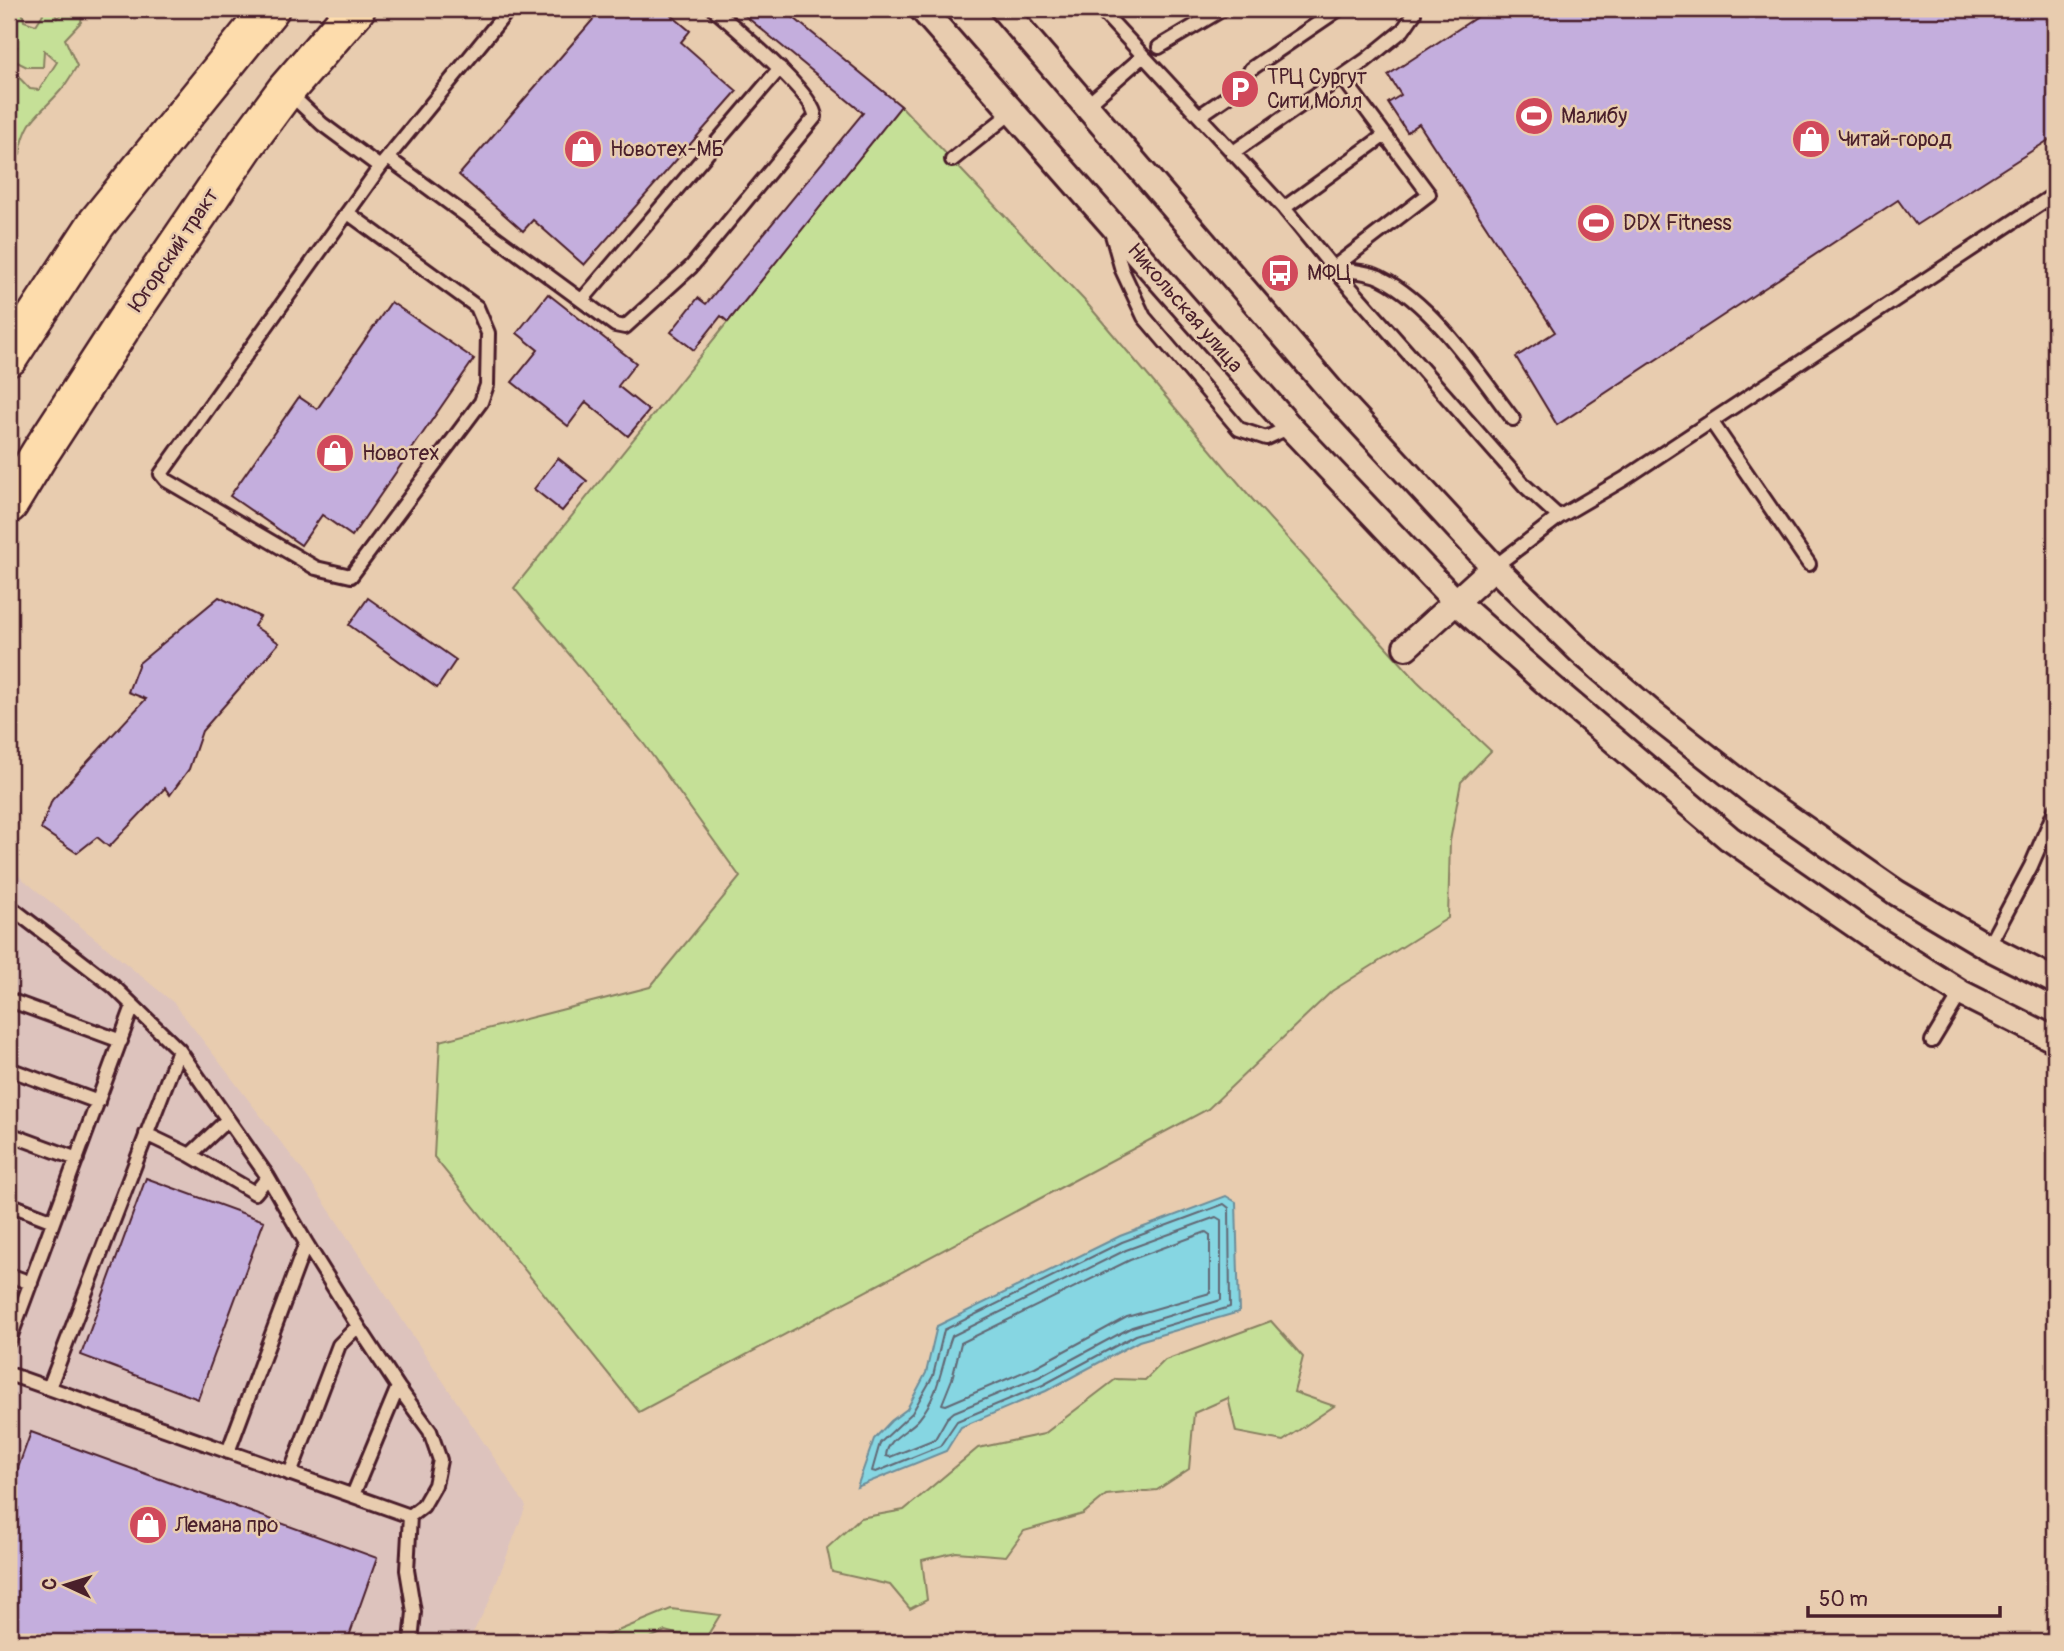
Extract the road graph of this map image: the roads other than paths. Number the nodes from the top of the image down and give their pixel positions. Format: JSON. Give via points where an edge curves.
{"nodes":[{"id":1,"x":270,"y":9,"type":"edge"},
{"id":2,"x":356,"y":9,"type":"edge"},
{"id":3,"x":509,"y":9,"type":"edge"},
{"id":4,"x":714,"y":9,"type":"edge"},
{"id":5,"x":922,"y":9,"type":"edge"},
{"id":6,"x":1003,"y":9,"type":"edge"},
{"id":7,"x":1100,"y":9,"type":"edge"},
{"id":8,"x":1223,"y":9,"type":"edge"},
{"id":9,"x":1339,"y":9,"type":"edge"},
{"id":10,"x":1413,"y":9,"type":"edge"},
{"id":11,"x":1159,"y":47,"type":"dead end"},
{"id":12,"x":1142,"y":57,"type":"junction"},
{"id":13,"x":780,"y":68,"type":"junction"},
{"id":14,"x":1342,"y":77,"type":"junction"},
{"id":15,"x":286,"y":90,"type":"junction"},
{"id":16,"x":1087,"y":105,"type":"junction"},
{"id":17,"x":1012,"y":112,"type":"junction"},
{"id":18,"x":1199,"y":116,"type":"junction"},
{"id":19,"x":1385,"y":135,"type":"junction"},
{"id":20,"x":1232,"y":153,"type":"junction"},
{"id":21,"x":952,"y":160,"type":"dead end"},
{"id":22,"x":384,"y":162,"type":"junction"},
{"id":23,"x":2055,"y":194,"type":"edge"},
{"id":24,"x":1284,"y":208,"type":"junction"},
{"id":25,"x":348,"y":213,"type":"junction"},
{"id":26,"x":1108,"y":220,"type":"junction"},
{"id":27,"x":1333,"y":268,"type":"junction"},
{"id":28,"x":582,"y":300,"type":"junction"},
{"id":29,"x":9,"y":357,"type":"edge"},
{"id":30,"x":1513,"y":419,"type":"dead end"},
{"id":31,"x":1711,"y":421,"type":"junction"},
{"id":32,"x":1290,"y":427,"type":"junction"},
{"id":33,"x":9,"y":505,"type":"edge"},
{"id":34,"x":1559,"y":517,"type":"junction"},
{"id":35,"x":1809,"y":564,"type":"dead end"},
{"id":36,"x":1494,"y":567,"type":"junction"},
{"id":37,"x":1455,"y":601,"type":"junction"},
{"id":38,"x":1406,"y":647,"type":"dead end"},
{"id":39,"x":2055,"y":810,"type":"edge"},
{"id":40,"x":9,"y":906,"type":"edge"},
{"id":41,"x":1988,"y":947,"type":"junction"},
{"id":42,"x":2055,"y":981,"type":"edge"},
{"id":43,"x":1961,"y":993,"type":"junction"},
{"id":44,"x":9,"y":999,"type":"edge"},
{"id":45,"x":133,"y":1006,"type":"junction"},
{"id":46,"x":121,"y":1041,"type":"junction"},
{"id":47,"x":1933,"y":1041,"type":"dead end"},
{"id":48,"x":2055,"y":1041,"type":"edge"},
{"id":49,"x":179,"y":1050,"type":"junction"},
{"id":50,"x":9,"y":1069,"type":"edge"},
{"id":51,"x":98,"y":1102,"type":"junction"},
{"id":52,"x":227,"y":1120,"type":"junction"},
{"id":53,"x":9,"y":1134,"type":"edge"},
{"id":54,"x":146,"y":1134,"type":"junction"},
{"id":55,"x":190,"y":1155,"type":"junction"},
{"id":56,"x":77,"y":1159,"type":"junction"},
{"id":57,"x":268,"y":1177,"type":"junction"},
{"id":58,"x":9,"y":1204,"type":"edge"},
{"id":59,"x":53,"y":1221,"type":"junction"},
{"id":60,"x":306,"y":1243,"type":"junction"},
{"id":61,"x":9,"y":1275,"type":"edge"},
{"id":62,"x":30,"y":1283,"type":"junction"},
{"id":63,"x":358,"y":1326,"type":"junction"},
{"id":64,"x":9,"y":1339,"type":"edge"},
{"id":65,"x":9,"y":1374,"type":"edge"},
{"id":66,"x":398,"y":1387,"type":"junction"},
{"id":67,"x":49,"y":1388,"type":"junction"},
{"id":68,"x":228,"y":1452,"type":"junction"},
{"id":69,"x":290,"y":1474,"type":"junction"},
{"id":70,"x":353,"y":1495,"type":"junction"},
{"id":71,"x":410,"y":1517,"type":"junction"},
{"id":72,"x":411,"y":1642,"type":"edge"}],
"edges":[{"from":1,"to":29,"type":"main road","via":[[97,223]]},
{"from":2,"to":15,"type":"main road","name":"Югорский тракт"},
{"from":3,"to":22,"type":"lane"},
{"from":4,"to":13,"type":"lane"},
{"from":5,"to":17,"type":"street","name":"Никольская улица"},
{"from":6,"to":16,"type":"street"},
{"from":7,"to":12,"type":"lane"},
{"from":8,"to":11,"type":"lane"},
{"from":9,"to":18,"type":"lane","via":[[1251,69],[1243,86]]},
{"from":10,"to":14,"type":"lane","via":[[1403,30]]},
{"from":12,"to":16,"type":"lane"},
{"from":12,"to":18,"type":"lane"},
{"from":13,"to":28,"type":"lane"},
{"from":13,"to":28,"type":"lane","via":[[813,105],[815,117],[691,267],[625,327],[615,325]]},
{"from":14,"to":19,"type":"lane"},
{"from":14,"to":20,"type":"lane"},
{"from":15,"to":22,"type":"lane","via":[[322,124]]},
{"from":15,"to":33,"type":"main road","name":"Югорский тракт","via":[[125,322]]},
{"from":16,"to":36,"type":"street","via":[[1333,393]]},
{"from":17,"to":21,"type":"lane"},
{"from":17,"to":26,"type":"street","name":"Никольская улица"},
{"from":18,"to":20,"type":"lane"},
{"from":19,"to":24,"type":"lane"},
{"from":19,"to":27,"type":"lane","via":[[1429,194]]},
{"from":20,"to":24,"type":"lane"},
{"from":22,"to":25,"type":"lane"},
{"from":22,"to":28,"type":"lane"},
{"from":23,"to":31,"type":"lane"},
{"from":24,"to":27,"type":"lane"},
{"from":25,"to":25,"type":"lane","via":[[477,307],[488,333],[489,368],[481,402],[351,576],[316,568],[161,474]]},
{"from":26,"to":32,"type":"street","name":"Никольская улица"},
{"from":26,"to":32,"type":"lane","via":[[1122,270],[1144,317],[1240,429],[1266,439]]},
{"from":27,"to":30,"type":"lane","via":[[1380,277],[1412,300],[1450,336]]},
{"from":27,"to":34,"type":"lane","via":[[1525,486]]},
{"from":31,"to":34,"type":"lane"},
{"from":31,"to":35,"type":"lane"},
{"from":32,"to":37,"type":"street","name":"Никольская улица"},
{"from":34,"to":36,"type":"lane"},
{"from":36,"to":37,"type":"street"},
{"from":36,"to":41,"type":"street","via":[[1581,652],[1745,786],[1897,892]]},
{"from":37,"to":38,"type":"street"},
{"from":37,"to":43,"type":"street","name":"Никольская улица","via":[[1728,838]]},
{"from":39,"to":41,"type":"lane"},
{"from":40,"to":45,"type":"lane"},
{"from":41,"to":42,"type":"street"},
{"from":43,"to":47,"type":"lane"},
{"from":43,"to":48,"type":"street","name":"Никольская улица"},
{"from":44,"to":46,"type":"lane"},
{"from":45,"to":46,"type":"lane"},
{"from":45,"to":49,"type":"lane"},
{"from":46,"to":51,"type":"lane"},
{"from":49,"to":52,"type":"lane"},
{"from":49,"to":54,"type":"lane"},
{"from":50,"to":51,"type":"lane"},
{"from":51,"to":56,"type":"lane"},
{"from":52,"to":55,"type":"lane"},
{"from":52,"to":57,"type":"lane"},
{"from":53,"to":56,"type":"lane"},
{"from":54,"to":55,"type":"lane"},
{"from":54,"to":67,"type":"lane"},
{"from":55,"to":57,"type":"lane","via":[[254,1193]]},
{"from":56,"to":59,"type":"lane"},
{"from":57,"to":60,"type":"lane"},
{"from":58,"to":59,"type":"lane"},
{"from":59,"to":62,"type":"lane"},
{"from":60,"to":63,"type":"lane"},
{"from":60,"to":68,"type":"lane"},
{"from":61,"to":62,"type":"lane"},
{"from":62,"to":64,"type":"lane"},
{"from":63,"to":66,"type":"lane"},
{"from":63,"to":69,"type":"lane","via":[[339,1345]]},
{"from":65,"to":67,"type":"lane"},
{"from":66,"to":70,"type":"lane"},
{"from":66,"to":71,"type":"lane","via":[[430,1431],[440,1460],[435,1485]]},
{"from":67,"to":68,"type":"lane"},
{"from":68,"to":69,"type":"lane"},
{"from":69,"to":70,"type":"lane"},
{"from":70,"to":71,"type":"lane"},
{"from":71,"to":72,"type":"lane"}]}
